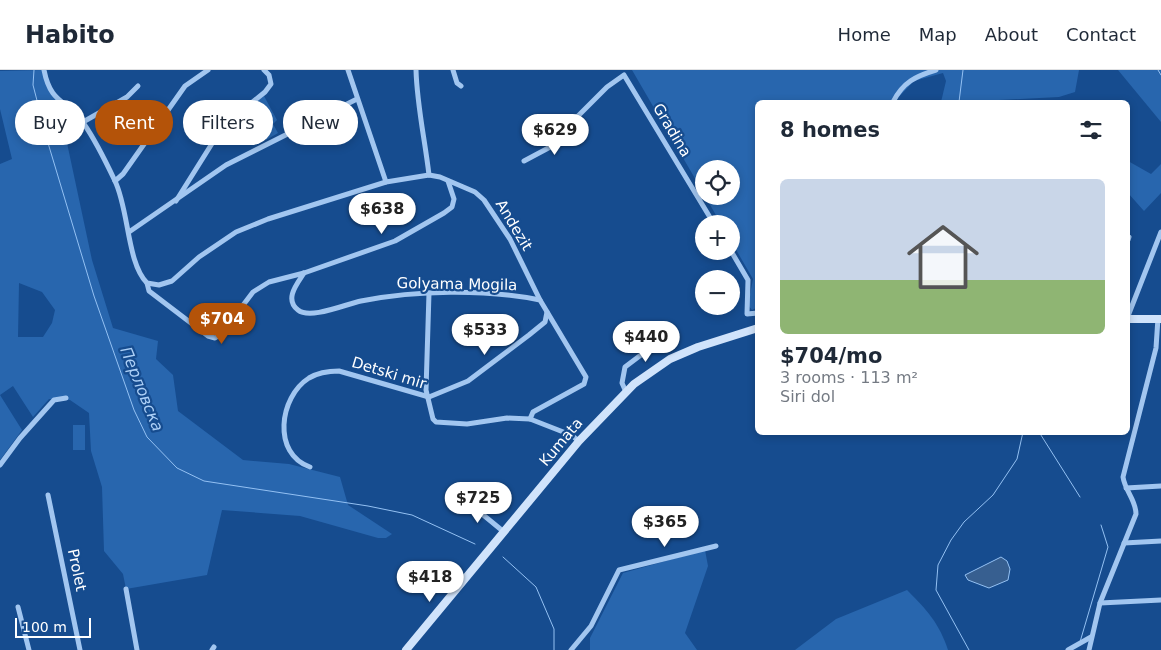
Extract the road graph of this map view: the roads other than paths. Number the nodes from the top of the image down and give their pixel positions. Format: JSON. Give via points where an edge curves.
{"nodes":[{"id":1,"x":44,"y":70,"type":"edge"},
{"id":2,"x":208,"y":70,"type":"edge"},
{"id":3,"x":264,"y":70,"type":"edge"},
{"id":4,"x":348,"y":70,"type":"edge"},
{"id":5,"x":416,"y":70,"type":"edge"},
{"id":6,"x":453,"y":70,"type":"edge"},
{"id":7,"x":936,"y":70,"type":"edge"},
{"id":8,"x":138,"y":86,"type":"dead end"},
{"id":9,"x":461,"y":86,"type":"dead end"},
{"id":10,"x":357,"y":98,"type":"junction"},
{"id":11,"x":57,"y":100,"type":"edge"},
{"id":12,"x":894,"y":100,"type":"edge"},
{"id":13,"x":85,"y":121,"type":"edge"},
{"id":14,"x":85,"y":126,"type":"edge"},
{"id":15,"x":524,"y":161,"type":"dead end"},
{"id":16,"x":429,"y":176,"type":"junction"},
{"id":17,"x":115,"y":181,"type":"junction"},
{"id":18,"x":448,"y":181,"type":"junction"},
{"id":19,"x":386,"y":182,"type":"junction"},
{"id":20,"x":176,"y":202,"type":"junction"},
{"id":21,"x":709,"y":215,"type":"edge"},
{"id":22,"x":129,"y":232,"type":"junction"},
{"id":23,"x":1161,"y":232,"type":"edge"},
{"id":24,"x":736,"y":260,"type":"edge"},
{"id":25,"x":304,"y":273,"type":"junction"},
{"id":26,"x":146,"y":284,"type":"junction"},
{"id":27,"x":428,"y":294,"type":"junction"},
{"id":28,"x":540,"y":300,"type":"junction"},
{"id":29,"x":548,"y":312,"type":"junction"},
{"id":30,"x":1130,"y":312,"type":"edge"},
{"id":31,"x":755,"y":314,"type":"edge"},
{"id":32,"x":1130,"y":317,"type":"edge"},
{"id":33,"x":1159,"y":319,"type":"edge"},
{"id":34,"x":755,"y":329,"type":"edge"},
{"id":35,"x":666,"y":336,"type":"dead end"},
{"id":36,"x":626,"y":392,"type":"junction"},
{"id":37,"x":429,"y":397,"type":"junction"},
{"id":38,"x":66,"y":398,"type":"dead end"},
{"id":39,"x":530,"y":419,"type":"junction"},
{"id":40,"x":579,"y":441,"type":"junction"},
{"id":41,"x":0,"y":465,"type":"edge"},
{"id":42,"x":310,"y":468,"type":"dead end"},
{"id":43,"x":1161,"y":486,"type":"edge"},
{"id":44,"x":1126,"y":488,"type":"junction"},
{"id":45,"x":48,"y":495,"type":"dead end"},
{"id":46,"x":465,"y":500,"type":"dead end"},
{"id":47,"x":504,"y":532,"type":"junction"},
{"id":48,"x":1161,"y":541,"type":"edge"},
{"id":49,"x":1124,"y":543,"type":"junction"},
{"id":50,"x":716,"y":546,"type":"dead end"},
{"id":51,"x":126,"y":589,"type":"dead end"},
{"id":52,"x":1161,"y":600,"type":"edge"},
{"id":53,"x":1100,"y":603,"type":"junction"},
{"id":54,"x":18,"y":607,"type":"dead end"},
{"id":55,"x":1090,"y":637,"type":"junction"},
{"id":56,"x":29,"y":650,"type":"edge"},
{"id":57,"x":80,"y":650,"type":"edge"},
{"id":58,"x":137,"y":650,"type":"edge"},
{"id":59,"x":406,"y":650,"type":"edge"},
{"id":60,"x":571,"y":650,"type":"edge"},
{"id":61,"x":1068,"y":650,"type":"edge"},
{"id":62,"x":1089,"y":650,"type":"edge"}],
"edges":[{"from":1,"to":11,"type":"street","via":[[50,90]]},
{"from":2,"to":17,"type":"street","via":[[185,86]]},
{"from":3,"to":20,"type":"street","via":[[271,84],[223,126]]},
{"from":4,"to":10,"type":"street"},
{"from":5,"to":16,"type":"street","via":[[417,101],[426,138]]},
{"from":6,"to":9,"type":"street"},
{"from":7,"to":12,"type":"street","via":[[916,76]]},
{"from":8,"to":13,"type":"street","via":[[127,97]]},
{"from":10,"to":19,"type":"street"},
{"from":10,"to":20,"type":"street","via":[[226,165]]},
{"from":14,"to":17,"type":"street"},
{"from":15,"to":21,"type":"street","name":"Gradina","via":[[569,137],[576,118],[624,75]]},
{"from":16,"to":18,"type":"street"},
{"from":16,"to":19,"type":"street"},
{"from":17,"to":22,"type":"street"},
{"from":18,"to":25,"type":"street","via":[[454,199],[444,213],[406,236]]},
{"from":18,"to":28,"type":"street","name":"Andezit","via":[[475,192],[484,200],[510,239]]},
{"from":19,"to":26,"type":"street","via":[[301,207],[236,232],[199,257],[172,281]]},
{"from":20,"to":22,"type":"street"},
{"from":22,"to":26,"type":"street","via":[[137,270]]},
{"from":23,"to":30,"type":"street"},
{"from":24,"to":31,"type":"street","via":[[748,280],[747,314]]},
{"from":25,"to":26,"type":"street","via":[[270,282],[254,292],[215,338],[149,291]]},
{"from":25,"to":27,"type":"street","name":"Golyama Mogila","via":[[292,292],[292,302],[297,310],[307,314],[407,293]]},
{"from":27,"to":28,"type":"street","name":"Golyama Mogila","via":[[486,294]]},
{"from":27,"to":37,"type":"street","via":[[426,390]]},
{"from":28,"to":29,"type":"street"},
{"from":29,"to":37,"type":"street","via":[[544,322],[534,331],[468,381]]},
{"from":29,"to":39,"type":"street","via":[[586,378],[584,384],[532,412]]},
{"from":32,"to":33,"type":"main road"},
{"from":33,"to":44,"type":"street","via":[[1156,348],[1123,477]]},
{"from":34,"to":36,"type":"main road","name":"Kumata","via":[[670,359]]},
{"from":35,"to":36,"type":"street","via":[[625,367],[622,383]]},
{"from":36,"to":40,"type":"main road","name":"Kumata"},
{"from":37,"to":39,"type":"street","name":"Detski mir","via":[[431,416],[436,422],[467,424],[507,418]]},
{"from":37,"to":42,"type":"street","name":"Detski mir","via":[[339,371],[326,371],[307,378],[287,408],[283,427],[285,443],[293,458]]},
{"from":38,"to":41,"type":"street","via":[[54,400]]},
{"from":39,"to":40,"type":"street","name":"Detski mir"},
{"from":40,"to":47,"type":"main road","name":"Kumata"},
{"from":43,"to":44,"type":"street"},
{"from":44,"to":49,"type":"street","via":[[1136,504],[1136,514]]},
{"from":45,"to":57,"type":"street","name":"Prolet"},
{"from":46,"to":47,"type":"street"},
{"from":47,"to":59,"type":"main road","name":"Kumata"},
{"from":48,"to":49,"type":"street"},
{"from":49,"to":53,"type":"street"},
{"from":50,"to":60,"type":"street","via":[[619,570],[590,626]]},
{"from":51,"to":58,"type":"street"},
{"from":52,"to":53,"type":"street"},
{"from":53,"to":55,"type":"street"},
{"from":54,"to":56,"type":"street"},
{"from":55,"to":61,"type":"street"},
{"from":55,"to":62,"type":"street"}]}
